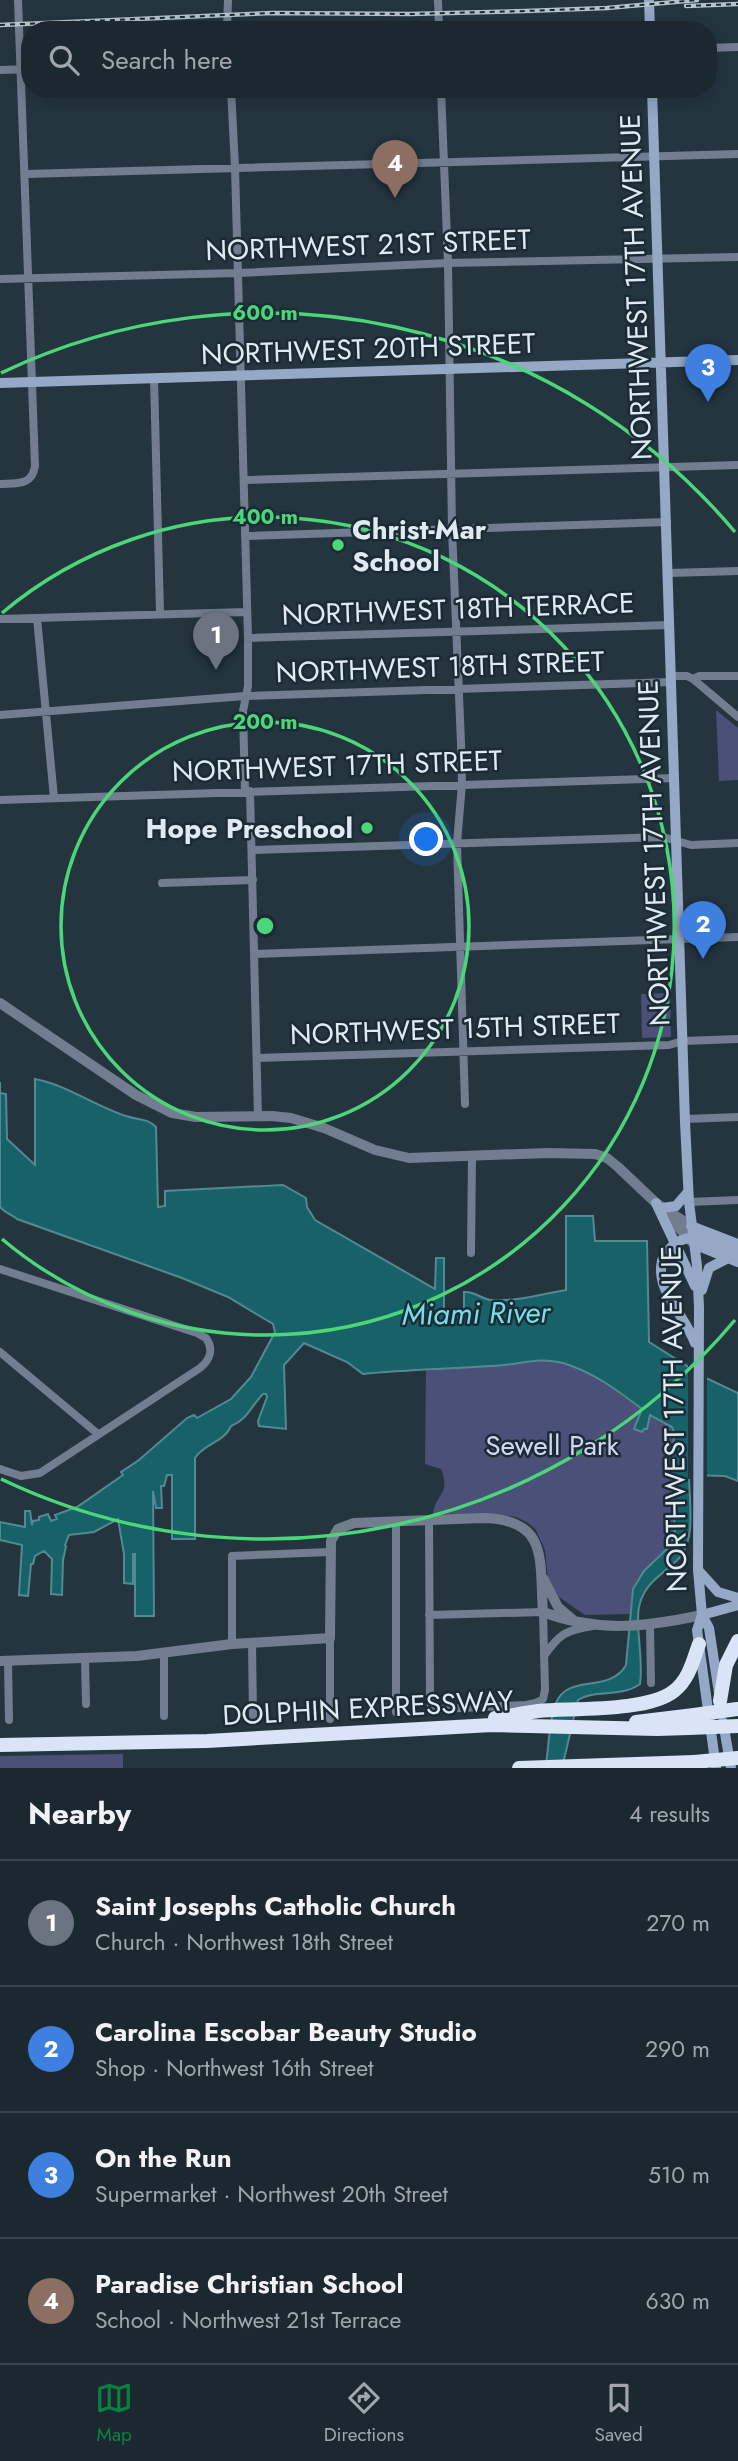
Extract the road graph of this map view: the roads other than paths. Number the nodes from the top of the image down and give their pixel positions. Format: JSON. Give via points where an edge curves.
{"nodes":[{"id":1,"x":18,"y":0,"type":"edge"},
{"id":2,"x":228,"y":0,"type":"edge"},
{"id":3,"x":438,"y":0,"type":"edge"},
{"id":4,"x":649,"y":0,"type":"edge"},
{"id":5,"x":227,"y":21,"type":"edge"},
{"id":6,"x":439,"y":21,"type":"edge"},
{"id":7,"x":650,"y":21,"type":"edge"},
{"id":8,"x":21,"y":26,"type":"edge"},
{"id":9,"x":738,"y":47,"type":"edge"},
{"id":10,"x":717,"y":48,"type":"edge"},
{"id":11,"x":0,"y":70,"type":"edge"},
{"id":12,"x":21,"y":70,"type":"edge"},
{"id":13,"x":26,"y":98,"type":"edge"},
{"id":14,"x":231,"y":98,"type":"edge"},
{"id":15,"x":442,"y":98,"type":"edge"},
{"id":16,"x":652,"y":98,"type":"edge"},
{"id":17,"x":738,"y":153,"type":"edge"},
{"id":18,"x":654,"y":158,"type":"junction"},
{"id":19,"x":444,"y":161,"type":"junction"},
{"id":20,"x":235,"y":167,"type":"junction"},
{"id":21,"x":26,"y":174,"type":"junction"},
{"id":22,"x":738,"y":257,"type":"edge"},
{"id":23,"x":658,"y":260,"type":"junction"},
{"id":24,"x":448,"y":263,"type":"junction"},
{"id":25,"x":238,"y":273,"type":"junction"},
{"id":26,"x":27,"y":278,"type":"junction"},
{"id":27,"x":0,"y":279,"type":"edge"},
{"id":28,"x":738,"y":360,"type":"edge"},
{"id":29,"x":662,"y":362,"type":"junction"},
{"id":30,"x":450,"y":369,"type":"junction"},
{"id":31,"x":241,"y":376,"type":"junction"},
{"id":32,"x":154,"y":378,"type":"junction"},
{"id":33,"x":32,"y":382,"type":"junction"},
{"id":34,"x":0,"y":383,"type":"edge"},
{"id":35,"x":738,"y":465,"type":"edge"},
{"id":36,"x":666,"y":467,"type":"junction"},
{"id":37,"x":451,"y":473,"type":"junction"},
{"id":38,"x":244,"y":480,"type":"junction"},
{"id":39,"x":0,"y":484,"type":"edge"},
{"id":40,"x":667,"y":522,"type":"junction"},
{"id":41,"x":452,"y":530,"type":"junction"},
{"id":42,"x":245,"y":536,"type":"junction"},
{"id":43,"x":738,"y":571,"type":"edge"},
{"id":44,"x":668,"y":573,"type":"junction"},
{"id":45,"x":247,"y":611,"type":"junction"},
{"id":46,"x":160,"y":613,"type":"junction"},
{"id":47,"x":37,"y":618,"type":"junction"},
{"id":48,"x":0,"y":619,"type":"edge"},
{"id":49,"x":670,"y":625,"type":"junction"},
{"id":50,"x":456,"y":632,"type":"junction"},
{"id":51,"x":248,"y":638,"type":"junction"},
{"id":52,"x":724,"y":676,"type":"junction"},
{"id":53,"x":738,"y":676,"type":"edge"},
{"id":54,"x":672,"y":679,"type":"junction"},
{"id":55,"x":694,"y":679,"type":"junction"},
{"id":56,"x":459,"y":688,"type":"junction"},
{"id":57,"x":246,"y":696,"type":"junction"},
{"id":58,"x":714,"y":696,"type":"junction"},
{"id":59,"x":46,"y":711,"type":"junction"},
{"id":60,"x":0,"y":715,"type":"edge"},
{"id":61,"x":738,"y":717,"type":"edge"},
{"id":62,"x":675,"y":778,"type":"junction"},
{"id":63,"x":462,"y":785,"type":"junction"},
{"id":64,"x":247,"y":791,"type":"junction"},
{"id":65,"x":54,"y":798,"type":"junction"},
{"id":66,"x":0,"y":800,"type":"edge"},
{"id":67,"x":677,"y":841,"type":"junction"},
{"id":68,"x":738,"y":843,"type":"edge"},
{"id":69,"x":457,"y":844,"type":"junction"},
{"id":70,"x":253,"y":850,"type":"junction"},
{"id":71,"x":253,"y":880,"type":"junction"},
{"id":72,"x":162,"y":883,"type":"dead end"},
{"id":73,"x":738,"y":937,"type":"edge"},
{"id":74,"x":680,"y":939,"type":"junction"},
{"id":75,"x":460,"y":947,"type":"junction"},
{"id":76,"x":255,"y":954,"type":"junction"},
{"id":77,"x":0,"y":1003,"type":"edge"},
{"id":78,"x":738,"y":1039,"type":"edge"},
{"id":79,"x":683,"y":1041,"type":"junction"},
{"id":80,"x":464,"y":1052,"type":"junction"},
{"id":81,"x":257,"y":1058,"type":"junction"},
{"id":82,"x":465,"y":1104,"type":"dead end"},
{"id":83,"x":258,"y":1116,"type":"junction"},
{"id":84,"x":738,"y":1117,"type":"edge"},
{"id":85,"x":685,"y":1119,"type":"junction"},
{"id":86,"x":472,"y":1156,"type":"junction"},
{"id":87,"x":688,"y":1197,"type":"junction"},
{"id":88,"x":738,"y":1200,"type":"edge"},
{"id":89,"x":660,"y":1206,"type":"junction"},
{"id":90,"x":691,"y":1226,"type":"junction"},
{"id":91,"x":694,"y":1244,"type":"junction"},
{"id":92,"x":738,"y":1244,"type":"edge"},
{"id":93,"x":471,"y":1253,"type":"dead end"},
{"id":94,"x":735,"y":1257,"type":"edge"},
{"id":95,"x":0,"y":1269,"type":"edge"},
{"id":96,"x":699,"y":1295,"type":"junction"},
{"id":97,"x":0,"y":1352,"type":"edge"},
{"id":98,"x":698,"y":1356,"type":"junction"},
{"id":99,"x":98,"y":1434,"type":"junction"},
{"id":100,"x":0,"y":1469,"type":"edge"},
{"id":101,"x":429,"y":1520,"type":"junction"},
{"id":102,"x":396,"y":1522,"type":"junction"},
{"id":103,"x":330,"y":1552,"type":"junction"},
{"id":104,"x":698,"y":1570,"type":"junction"},
{"id":105,"x":541,"y":1573,"type":"junction"},
{"id":106,"x":738,"y":1598,"type":"edge"},
{"id":107,"x":556,"y":1604,"type":"junction"},
{"id":108,"x":738,"y":1605,"type":"edge"},
{"id":109,"x":543,"y":1612,"type":"junction"},
{"id":110,"x":429,"y":1615,"type":"junction"},
{"id":111,"x":702,"y":1615,"type":"junction"},
{"id":112,"x":576,"y":1621,"type":"junction"},
{"id":113,"x":645,"y":1625,"type":"junction"},
{"id":114,"x":594,"y":1626,"type":"junction"},
{"id":115,"x":330,"y":1638,"type":"junction"},
{"id":116,"x":738,"y":1641,"type":"edge"},
{"id":117,"x":252,"y":1643,"type":"junction"},
{"id":118,"x":232,"y":1644,"type":"junction"},
{"id":119,"x":699,"y":1644,"type":"junction"},
{"id":120,"x":164,"y":1652,"type":"junction"},
{"id":121,"x":544,"y":1656,"type":"junction"},
{"id":122,"x":85,"y":1658,"type":"junction"},
{"id":123,"x":4,"y":1661,"type":"edge"},
{"id":124,"x":651,"y":1683,"type":"dead end"},
{"id":125,"x":720,"y":1702,"type":"junction"},
{"id":126,"x":86,"y":1704,"type":"dead end"},
{"id":127,"x":546,"y":1706,"type":"junction"},
{"id":128,"x":738,"y":1709,"type":"edge"},
{"id":129,"x":396,"y":1712,"type":"dead end"},
{"id":130,"x":164,"y":1716,"type":"dead end"},
{"id":131,"x":253,"y":1716,"type":"dead end"},
{"id":132,"x":330,"y":1719,"type":"dead end"},
{"id":133,"x":9,"y":1720,"type":"dead end"},
{"id":134,"x":691,"y":1722,"type":"junction"},
{"id":135,"x":738,"y":1726,"type":"edge"},
{"id":136,"x":449,"y":1727,"type":"junction"},
{"id":137,"x":0,"y":1745,"type":"edge"},
{"id":138,"x":738,"y":1758,"type":"edge"},
{"id":139,"x":544,"y":1767,"type":"edge"},
{"id":140,"x":519,"y":1768,"type":"edge"},
{"id":141,"x":716,"y":1768,"type":"edge"},
{"id":142,"x":731,"y":1768,"type":"edge"}],
"edges":[{"from":1,"to":8,"type":"street"},
{"from":2,"to":5,"type":"street"},
{"from":3,"to":6,"type":"street"},
{"from":4,"to":7,"type":"main road"},
{"from":9,"to":10,"type":"street"},
{"from":11,"to":12,"type":"street"},
{"from":13,"to":21,"type":"street"},
{"from":14,"to":20,"type":"street"},
{"from":15,"to":19,"type":"street"},
{"from":16,"to":18,"type":"main road","name":"NORTHWEST 17TH AVENUE"},
{"from":17,"to":18,"type":"street"},
{"from":18,"to":19,"type":"street"},
{"from":18,"to":23,"type":"main road","name":"NORTHWEST 17TH AVENUE"},
{"from":19,"to":20,"type":"street"},
{"from":19,"to":24,"type":"street"},
{"from":20,"to":21,"type":"street"},
{"from":20,"to":25,"type":"street"},
{"from":21,"to":26,"type":"street"},
{"from":22,"to":23,"type":"street","name":"NORTHWEST 21ST STREET"},
{"from":23,"to":24,"type":"street","name":"NORTHWEST 21ST STREET"},
{"from":23,"to":29,"type":"main road","name":"NORTHWEST 17TH AVENUE"},
{"from":24,"to":25,"type":"street","name":"NORTHWEST 21ST STREET"},
{"from":24,"to":30,"type":"street"},
{"from":25,"to":26,"type":"street","name":"NORTHWEST 21ST STREET"},
{"from":25,"to":31,"type":"street"},
{"from":26,"to":27,"type":"street","name":"NORTHWEST 21ST STREET"},
{"from":26,"to":33,"type":"street"},
{"from":28,"to":29,"type":"main road","name":"NORTHWEST 20TH STREET"},
{"from":29,"to":30,"type":"main road","name":"NORTHWEST 20TH STREET"},
{"from":29,"to":36,"type":"main road","name":"NORTHWEST 17TH AVENUE"},
{"from":30,"to":31,"type":"main road","name":"NORTHWEST 20TH STREET"},
{"from":30,"to":37,"type":"street"},
{"from":31,"to":32,"type":"main road","name":"NORTHWEST 20TH STREET"},
{"from":31,"to":38,"type":"street"},
{"from":32,"to":33,"type":"main road","name":"NORTHWEST 20TH STREET"},
{"from":32,"to":46,"type":"street"},
{"from":33,"to":34,"type":"main road","name":"NORTHWEST 20TH STREET"},
{"from":33,"to":39,"type":"street","via":[[33,476],[23,483]]},
{"from":35,"to":36,"type":"street"},
{"from":36,"to":37,"type":"street"},
{"from":36,"to":40,"type":"main road","name":"NORTHWEST 17TH AVENUE"},
{"from":37,"to":38,"type":"street"},
{"from":37,"to":41,"type":"street"},
{"from":38,"to":42,"type":"street"},
{"from":40,"to":41,"type":"street"},
{"from":40,"to":44,"type":"main road","name":"NORTHWEST 17TH AVENUE"},
{"from":41,"to":42,"type":"street"},
{"from":41,"to":50,"type":"street"},
{"from":42,"to":45,"type":"street"},
{"from":43,"to":44,"type":"street"},
{"from":44,"to":49,"type":"main road","name":"NORTHWEST 17TH AVENUE"},
{"from":45,"to":46,"type":"street","name":"NORTHWEST 18TH TERRACE"},
{"from":45,"to":51,"type":"street"},
{"from":46,"to":47,"type":"street","name":"NORTHWEST 18TH TERRACE"},
{"from":47,"to":48,"type":"street","name":"NORTHWEST 18TH TERRACE"},
{"from":47,"to":59,"type":"street"},
{"from":49,"to":50,"type":"street","name":"NORTHWEST 18TH TERRACE"},
{"from":49,"to":54,"type":"main road","name":"NORTHWEST 17TH AVENUE"},
{"from":50,"to":51,"type":"street","name":"NORTHWEST 18TH TERRACE"},
{"from":50,"to":56,"type":"street"},
{"from":51,"to":57,"type":"street"},
{"from":52,"to":53,"type":"street"},
{"from":52,"to":55,"type":"street"},
{"from":52,"to":58,"type":"street"},
{"from":54,"to":55,"type":"street","name":"NORTHWEST 18TH STREET"},
{"from":54,"to":56,"type":"street","name":"NORTHWEST 18TH STREET"},
{"from":54,"to":62,"type":"main road","name":"NORTHWEST 17TH AVENUE"},
{"from":55,"to":58,"type":"street"},
{"from":56,"to":57,"type":"street","name":"NORTHWEST 18TH STREET"},
{"from":56,"to":63,"type":"street"},
{"from":57,"to":59,"type":"street","name":"NORTHWEST 18TH STREET"},
{"from":57,"to":64,"type":"street"},
{"from":58,"to":61,"type":"street"},
{"from":59,"to":60,"type":"street","name":"NORTHWEST 18TH STREET"},
{"from":59,"to":65,"type":"street"},
{"from":62,"to":63,"type":"street","name":"NORTHWEST 17TH STREET"},
{"from":62,"to":67,"type":"main road","name":"NORTHWEST 17TH AVENUE"},
{"from":63,"to":64,"type":"street","name":"NORTHWEST 17TH STREET"},
{"from":63,"to":69,"type":"street"},
{"from":64,"to":65,"type":"street","name":"NORTHWEST 17TH STREET"},
{"from":64,"to":70,"type":"street"},
{"from":65,"to":66,"type":"street","name":"NORTHWEST 17TH STREET"},
{"from":67,"to":68,"type":"street","via":[[691,845]]},
{"from":67,"to":69,"type":"street","via":[[663,837]]},
{"from":67,"to":74,"type":"main road","name":"NORTHWEST 17TH AVENUE"},
{"from":69,"to":70,"type":"street"},
{"from":69,"to":75,"type":"street"},
{"from":70,"to":71,"type":"street"},
{"from":71,"to":72,"type":"street"},
{"from":71,"to":76,"type":"street"},
{"from":73,"to":74,"type":"street"},
{"from":74,"to":75,"type":"street"},
{"from":74,"to":79,"type":"main road","name":"NORTHWEST 17TH AVENUE"},
{"from":75,"to":76,"type":"street"},
{"from":75,"to":80,"type":"street"},
{"from":76,"to":81,"type":"street"},
{"from":77,"to":83,"type":"street","via":[[160,1109],[196,1117]]},
{"from":78,"to":79,"type":"street","name":"NORTHWEST 15TH STREET"},
{"from":79,"to":80,"type":"street","name":"NORTHWEST 15TH STREET"},
{"from":79,"to":85,"type":"main road","name":"NORTHWEST 17TH AVENUE"},
{"from":80,"to":81,"type":"street","name":"NORTHWEST 15TH STREET"},
{"from":80,"to":82,"type":"street"},
{"from":81,"to":83,"type":"street"},
{"from":83,"to":86,"type":"street","via":[[308,1122],[394,1155]]},
{"from":84,"to":85,"type":"street"},
{"from":85,"to":87,"type":"main road","name":"NORTHWEST 17TH AVENUE"},
{"from":86,"to":89,"type":"street","via":[[601,1156]]},
{"from":86,"to":93,"type":"street"},
{"from":87,"to":88,"type":"street"},
{"from":87,"to":89,"type":"main road","via":[[676,1206]]},
{"from":87,"to":90,"type":"main road","name":"NORTHWEST 17TH AVENUE"},
{"from":89,"to":90,"type":"street"},
{"from":89,"to":91,"type":"street"},
{"from":89,"to":96,"type":"main road"},
{"from":90,"to":91,"type":"main road","name":"NORTHWEST 17TH AVENUE"},
{"from":90,"to":92,"type":"main road"},
{"from":91,"to":94,"type":"main road"},
{"from":91,"to":96,"type":"main road","name":"NORTHWEST 17TH AVENUE"},
{"from":94,"to":96,"type":"main road","via":[[709,1268]]},
{"from":94,"to":98,"type":"main road","bridge":true,"via":[[702,1239],[688,1238],[671,1246],[662,1261],[661,1284],[689,1325]]},
{"from":95,"to":99,"type":"street","via":[[206,1338],[209,1359]]},
{"from":96,"to":98,"type":"main road","name":"NORTHWEST 17TH AVENUE"},
{"from":97,"to":99,"type":"street"},
{"from":98,"to":104,"type":"main road","name":"NORTHWEST 17TH AVENUE"},
{"from":99,"to":100,"type":"street","via":[[36,1475]]},
{"from":101,"to":102,"type":"street"},
{"from":101,"to":105,"type":"street","via":[[515,1522],[536,1543]]},
{"from":101,"to":110,"type":"street"},
{"from":102,"to":103,"type":"street","via":[[344,1525],[333,1535]]},
{"from":102,"to":129,"type":"street"},
{"from":103,"to":115,"type":"street"},
{"from":103,"to":118,"type":"street","via":[[232,1556]]},
{"from":104,"to":106,"type":"main road","via":[[718,1592]]},
{"from":104,"to":111,"type":"main road","name":"NORTHWEST 17TH AVENUE"},
{"from":105,"to":107,"type":"street"},
{"from":105,"to":109,"type":"street"},
{"from":107,"to":109,"type":"street"},
{"from":107,"to":112,"type":"street"},
{"from":108,"to":111,"type":"main road"},
{"from":109,"to":110,"type":"street"},
{"from":109,"to":112,"type":"street"},
{"from":109,"to":121,"type":"street"},
{"from":110,"to":127,"type":"street","via":[[432,1706]]},
{"from":111,"to":113,"type":"street"},
{"from":111,"to":119,"type":"main road","name":"NORTHWEST 17TH AVENUE"},
{"from":111,"to":125,"type":"main road","name":"NORTHWEST 17TH AVENUE","via":[[709,1628]]},
{"from":112,"to":114,"type":"street"},
{"from":113,"to":114,"type":"street"},
{"from":113,"to":124,"type":"street"},
{"from":114,"to":121,"type":"street","via":[[564,1633]]},
{"from":115,"to":117,"type":"street"},
{"from":115,"to":132,"type":"street"},
{"from":116,"to":125,"type":"highway","via":[[726,1665]]},
{"from":117,"to":118,"type":"street"},
{"from":117,"to":131,"type":"street"},
{"from":118,"to":120,"type":"street"},
{"from":119,"to":127,"type":"highway","via":[[687,1676],[667,1696],[641,1704]]},
{"from":119,"to":141,"type":"main road","name":"NORTHWEST 17TH AVENUE"},
{"from":120,"to":122,"type":"street"},
{"from":120,"to":130,"type":"street"},
{"from":121,"to":127,"type":"street"},
{"from":122,"to":123,"type":"street"},
{"from":122,"to":126,"type":"street"},
{"from":123,"to":133,"type":"street"},
{"from":125,"to":142,"type":"main road","name":"NORTHWEST 17TH AVENUE"},
{"from":127,"to":136,"type":"highway"},
{"from":128,"to":134,"type":"highway","bridge":true},
{"from":134,"to":135,"type":"highway","bridge":true},
{"from":134,"to":136,"type":"highway","name":"DOLPHIN EXPRESSWAY","via":[[600,1728]]},
{"from":136,"to":137,"type":"highway","name":"DOLPHIN EXPRESSWAY","via":[[207,1741]]},
{"from":138,"to":139,"type":"highway","bridge":true},
{"from":139,"to":140,"type":"highway"}]}
